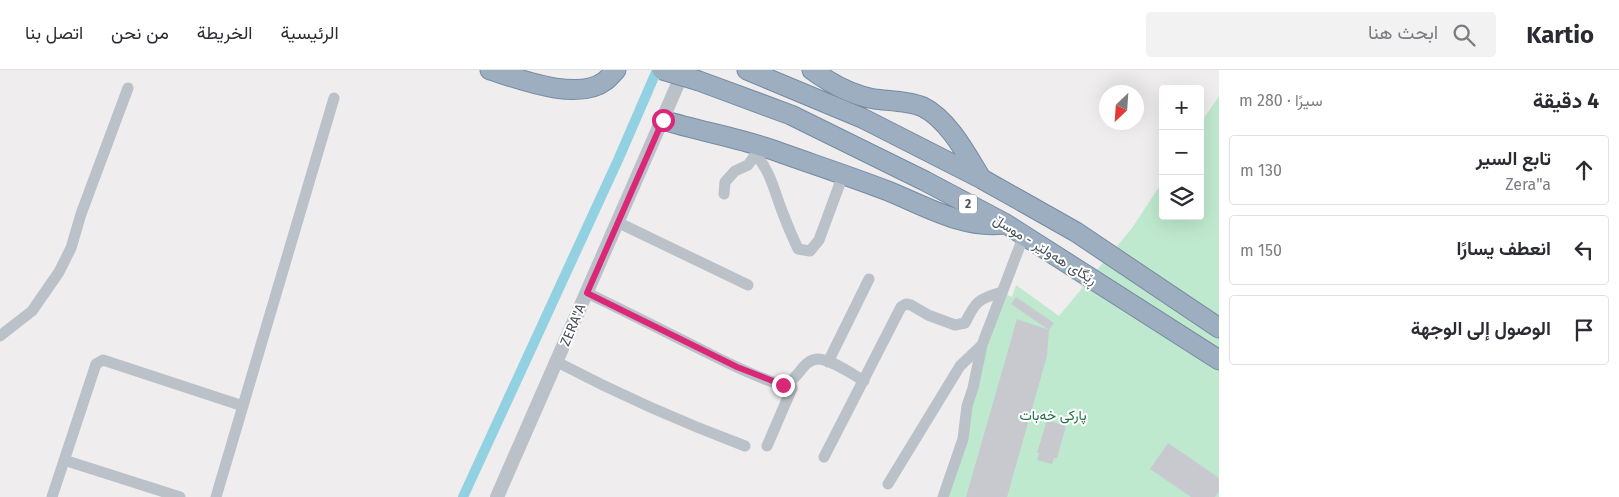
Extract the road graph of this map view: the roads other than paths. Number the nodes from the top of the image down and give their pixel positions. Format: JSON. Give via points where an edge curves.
{"nodes":[{"id":1,"x":490,"y":70,"type":"edge"},
{"id":2,"x":616,"y":70,"type":"edge"},
{"id":3,"x":662,"y":70,"type":"edge"},
{"id":4,"x":747,"y":70,"type":"edge"},
{"id":5,"x":812,"y":70,"type":"edge"},
{"id":6,"x":692,"y":75,"type":"edge"},
{"id":7,"x":128,"y":88,"type":"dead end"},
{"id":8,"x":334,"y":98,"type":"dead end"},
{"id":9,"x":663,"y":120,"type":"junction"},
{"id":10,"x":758,"y":151,"type":"junction"},
{"id":11,"x":843,"y":175,"type":"junction"},
{"id":12,"x":982,"y":179,"type":"junction"},
{"id":13,"x":724,"y":194,"type":"dead end"},
{"id":14,"x":617,"y":222,"type":"junction"},
{"id":15,"x":1006,"y":224,"type":"junction"},
{"id":16,"x":1024,"y":234,"type":"junction"},
{"id":17,"x":869,"y":279,"type":"dead end"},
{"id":18,"x":748,"y":285,"type":"dead end"},
{"id":19,"x":1002,"y":292,"type":"junction"},
{"id":20,"x":587,"y":293,"type":"junction"},
{"id":21,"x":1219,"y":328,"type":"edge"},
{"id":22,"x":0,"y":336,"type":"edge"},
{"id":23,"x":982,"y":346,"type":"junction"},
{"id":24,"x":1219,"y":360,"type":"edge"},
{"id":25,"x":557,"y":362,"type":"junction"},
{"id":26,"x":828,"y":362,"type":"junction"},
{"id":27,"x":864,"y":380,"type":"junction"},
{"id":28,"x":790,"y":382,"type":"junction"},
{"id":29,"x":243,"y":406,"type":"junction"},
{"id":30,"x":746,"y":446,"type":"dead end"},
{"id":31,"x":767,"y":446,"type":"dead end"},
{"id":32,"x":824,"y":457,"type":"dead end"},
{"id":33,"x":64,"y":460,"type":"junction"},
{"id":34,"x":888,"y":484,"type":"dead end"},
{"id":35,"x":52,"y":497,"type":"edge"},
{"id":36,"x":180,"y":497,"type":"edge"},
{"id":37,"x":216,"y":497,"type":"edge"},
{"id":38,"x":497,"y":497,"type":"edge"},
{"id":39,"x":943,"y":497,"type":"edge"}],
"edges":[{"from":1,"to":2,"type":"highway","via":[[568,89],[589,88],[604,82]]},
{"from":3,"to":6,"type":"highway","number":"2","bridge":true},
{"from":4,"to":12,"type":"highway","name":"ڕێگای هەولێر - موسڵ","number":"2","via":[[862,118]]},
{"from":5,"to":12,"type":"highway","via":[[844,89],[871,98],[923,107],[939,118]]},
{"from":6,"to":9,"type":"street","name":"ZERA\"A"},
{"from":6,"to":15,"type":"highway","name":"ڕێگای هەولێر - موسڵ","number":"2","via":[[791,115]]},
{"from":7,"to":22,"type":"street","via":[[59,272],[32,310]]},
{"from":8,"to":29,"type":"street"},
{"from":9,"to":10,"type":"highway"},
{"from":9,"to":14,"type":"street","name":"ZERA\"A"},
{"from":10,"to":11,"type":"highway"},
{"from":10,"to":11,"type":"street","via":[[798,249],[804,251],[810,251],[819,240]]},
{"from":10,"to":13,"type":"street","via":[[748,165],[735,171],[725,182]]},
{"from":11,"to":15,"type":"highway","via":[[972,224]]},
{"from":12,"to":21,"type":"highway","name":"ڕێگای هەولێر - موسڵ","number":"2","via":[[1076,232]]},
{"from":14,"to":18,"type":"street"},
{"from":14,"to":20,"type":"street","name":"ZERA\"A"},
{"from":15,"to":16,"type":"highway","name":"ڕێگای هەولێر - موسڵ","number":"2"},
{"from":16,"to":19,"type":"street"},
{"from":16,"to":24,"type":"highway","name":"ڕێگای هەولێر - موسڵ","number":"2"},
{"from":17,"to":26,"type":"street"},
{"from":19,"to":23,"type":"street"},
{"from":19,"to":27,"type":"street","via":[[983,297],[973,306],[965,322],[955,325],[911,305],[901,307]]},
{"from":20,"to":25,"type":"street","name":"ZERA\"A"},
{"from":20,"to":28,"type":"street","via":[[737,367],[775,383],[783,385]]},
{"from":23,"to":34,"type":"street","via":[[960,366]]},
{"from":23,"to":39,"type":"street","via":[[963,439]]},
{"from":25,"to":30,"type":"street","via":[[647,407]]},
{"from":25,"to":38,"type":"street","name":"ZERA\"A"},
{"from":26,"to":27,"type":"street"},
{"from":26,"to":28,"type":"street","via":[[818,359],[810,362]]},
{"from":27,"to":32,"type":"street"},
{"from":28,"to":31,"type":"street","via":[[792,388]]},
{"from":29,"to":33,"type":"street","via":[[104,360],[96,364]]},
{"from":29,"to":37,"type":"street"},
{"from":33,"to":35,"type":"street"},
{"from":33,"to":36,"type":"street"}]}
